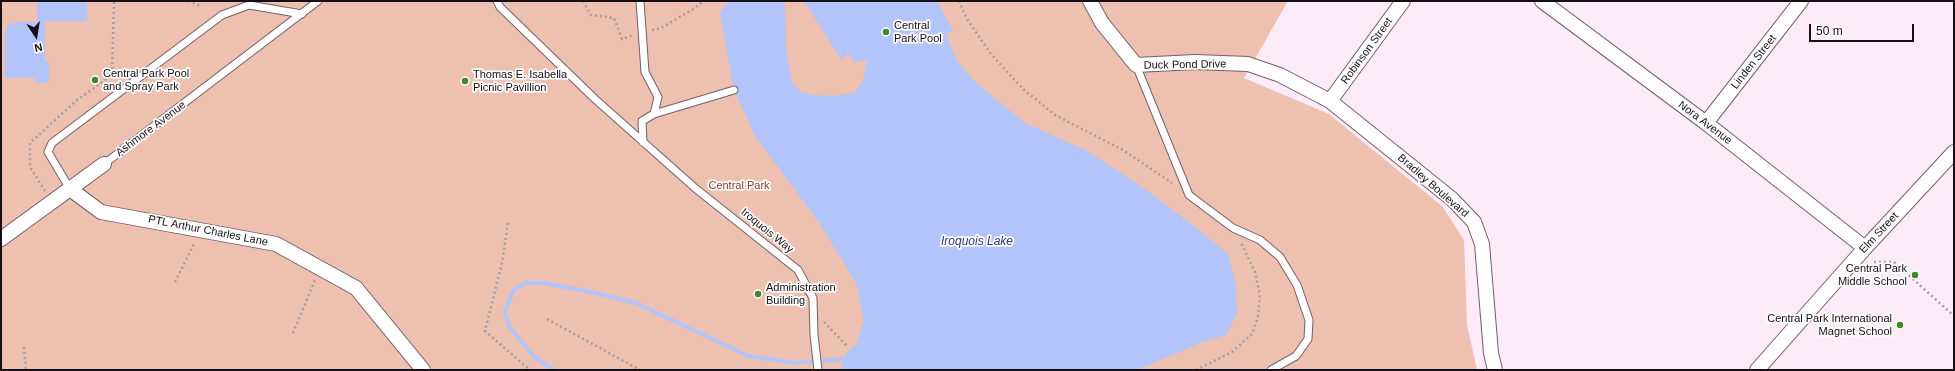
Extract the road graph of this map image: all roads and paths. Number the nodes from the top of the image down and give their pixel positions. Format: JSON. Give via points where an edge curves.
{"nodes":[{"id":1,"x":114,"y":1,"type":"edge"},
{"id":2,"x":188,"y":1,"type":"edge"},
{"id":3,"x":318,"y":1,"type":"edge"},
{"id":4,"x":497,"y":1,"type":"edge"},
{"id":5,"x":583,"y":1,"type":"edge"},
{"id":6,"x":640,"y":1,"type":"edge"},
{"id":7,"x":703,"y":1,"type":"edge"},
{"id":8,"x":959,"y":1,"type":"edge"},
{"id":9,"x":1090,"y":1,"type":"edge"},
{"id":10,"x":1403,"y":1,"type":"edge"},
{"id":11,"x":1542,"y":1,"type":"edge"},
{"id":12,"x":1801,"y":1,"type":"edge"},
{"id":13,"x":201,"y":6,"type":"dead end"},
{"id":14,"x":302,"y":14,"type":"junction"},
{"id":15,"x":642,"y":33,"type":"junction"},
{"id":16,"x":1136,"y":66,"type":"junction"},
{"id":17,"x":734,"y":90,"type":"dead end"},
{"id":18,"x":1330,"y":101,"type":"junction"},
{"id":19,"x":654,"y":114,"type":"junction"},
{"id":20,"x":1706,"y":123,"type":"junction"},
{"id":21,"x":643,"y":142,"type":"junction"},
{"id":22,"x":1954,"y":152,"type":"edge"},
{"id":23,"x":104,"y":164,"type":"joint"},
{"id":24,"x":70,"y":189,"type":"junction"},
{"id":25,"x":46,"y":194,"type":"dead end"},
{"id":26,"x":1189,"y":195,"type":"junction"},
{"id":27,"x":508,"y":223,"type":"dead end"},
{"id":28,"x":1233,"y":228,"type":"junction"},
{"id":29,"x":201,"y":230,"type":"junction"},
{"id":30,"x":1,"y":238,"type":"edge"},
{"id":31,"x":1865,"y":248,"type":"junction"},
{"id":32,"x":1874,"y":262,"type":"dead end"},
{"id":33,"x":320,"y":268,"type":"junction"},
{"id":34,"x":175,"y":282,"type":"dead end"},
{"id":35,"x":813,"y":310,"type":"junction"},
{"id":36,"x":1954,"y":316,"type":"edge"},
{"id":37,"x":547,"y":319,"type":"dead end"},
{"id":38,"x":293,"y":333,"type":"dead end"},
{"id":39,"x":847,"y":346,"type":"dead end"},
{"id":40,"x":24,"y":347,"type":"dead end"},
{"id":41,"x":818,"y":368,"type":"edge"},
{"id":42,"x":26,"y":370,"type":"edge"},
{"id":43,"x":423,"y":370,"type":"edge"},
{"id":44,"x":530,"y":370,"type":"edge"},
{"id":45,"x":640,"y":370,"type":"edge"},
{"id":46,"x":1196,"y":370,"type":"edge"},
{"id":47,"x":1271,"y":370,"type":"edge"},
{"id":48,"x":1494,"y":370,"type":"edge"},
{"id":49,"x":1757,"y":370,"type":"edge"}],
"edges":[{"from":1,"to":25,"type":"path","via":[[112,75],[76,101],[30,143],[30,167]]},
{"from":2,"to":13,"type":"path"},
{"from":3,"to":14,"type":"lane","name":"Ashmore Avenue"},
{"from":4,"to":21,"type":"lane","name":"Iroquois Way","via":[[595,99]]},
{"from":5,"to":15,"type":"path","via":[[591,14],[614,18],[622,39]]},
{"from":6,"to":15,"type":"lane"},
{"from":7,"to":15,"type":"path","via":[[661,28]]},
{"from":8,"to":26,"type":"path","via":[[967,19],[991,54],[1023,89],[1055,115],[1123,150]]},
{"from":9,"to":16,"type":"street","name":"Duck Pond Drive","via":[[1102,23]]},
{"from":10,"to":18,"type":"street","name":"Robinson Street"},
{"from":11,"to":20,"type":"street","name":"Nora Avenue"},
{"from":12,"to":20,"type":"street","name":"Linden Street"},
{"from":14,"to":23,"type":"lane","name":"Ashmore Avenue"},
{"from":14,"to":24,"type":"lane","via":[[249,5],[222,15],[52,143],[48,152]]},
{"from":15,"to":19,"type":"lane","via":[[645,72],[658,97]]},
{"from":16,"to":18,"type":"street","name":"Duck Pond Drive","via":[[1195,62],[1248,64],[1280,75]]},
{"from":16,"to":26,"type":"lane"},
{"from":17,"to":19,"type":"lane"},
{"from":18,"to":48,"type":"street","name":"Bradley Boulevard","via":[[1452,199],[1474,222],[1482,244]]},
{"from":19,"to":21,"type":"lane","via":[[642,121]]},
{"from":20,"to":31,"type":"street","name":"Nora Avenue"},
{"from":21,"to":35,"type":"lane","name":"Iroquois Way","via":[[695,188],[798,270],[813,298]]},
{"from":22,"to":31,"type":"street","name":"Elm Street"},
{"from":23,"to":24,"type":"street","name":"Ashmore Avenue"},
{"from":24,"to":29,"type":"street","name":"PTL Arthur Charles Lane","via":[[101,212]]},
{"from":24,"to":30,"type":"street","name":"Ashmore Avenue"},
{"from":26,"to":28,"type":"lane"},
{"from":27,"to":44,"type":"path","via":[[502,263],[485,331]]},
{"from":28,"to":46,"type":"path","via":[[1255,272],[1260,295],[1258,317],[1252,334],[1232,352]]},
{"from":28,"to":47,"type":"lane","via":[[1260,240],[1280,257],[1297,285],[1309,320],[1308,339],[1296,356]]},
{"from":29,"to":33,"type":"street","name":"PTL Arthur Charles Lane","via":[[276,244]]},
{"from":29,"to":34,"type":"path"},
{"from":31,"to":49,"type":"street","name":"Elm Street"},
{"from":32,"to":36,"type":"path","via":[[1894,262]]},
{"from":33,"to":38,"type":"path"},
{"from":33,"to":43,"type":"street","name":"PTL Arthur Charles Lane","via":[[356,288]]},
{"from":35,"to":39,"type":"path"},
{"from":35,"to":41,"type":"lane","name":"Iroquois Way"},
{"from":37,"to":45,"type":"path"},
{"from":40,"to":42,"type":"path"}]}
